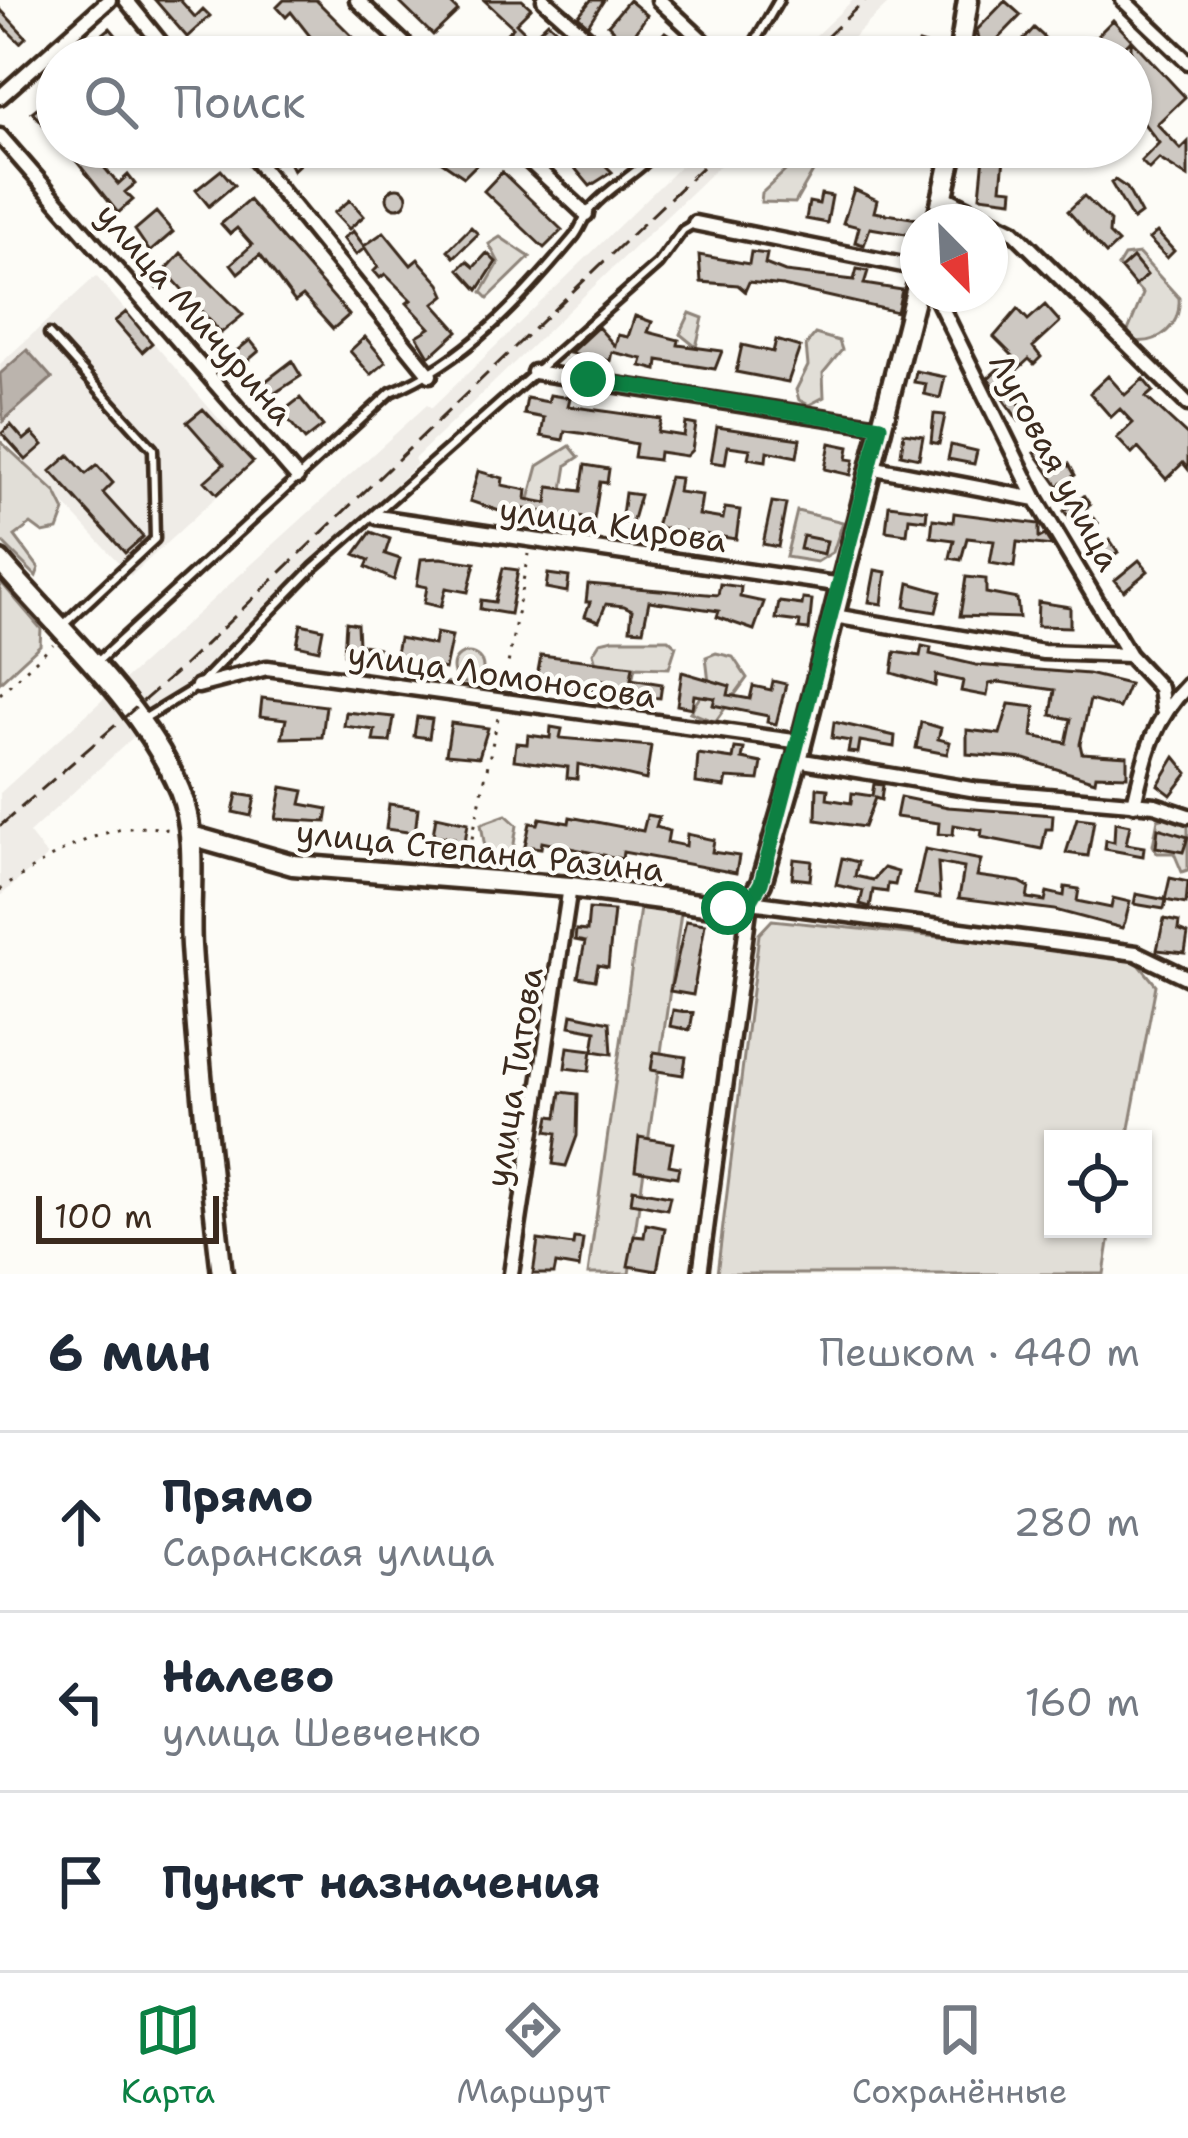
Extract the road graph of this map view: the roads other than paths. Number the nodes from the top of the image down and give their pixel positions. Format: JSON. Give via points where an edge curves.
{"nodes":[{"id":1,"x":109,"y":0,"type":"edge"},
{"id":2,"x":126,"y":0,"type":"edge"},
{"id":3,"x":357,"y":0,"type":"edge"},
{"id":4,"x":544,"y":0,"type":"edge"},
{"id":5,"x":659,"y":0,"type":"edge"},
{"id":6,"x":779,"y":0,"type":"edge"},
{"id":7,"x":968,"y":0,"type":"edge"},
{"id":8,"x":1123,"y":0,"type":"edge"},
{"id":9,"x":69,"y":36,"type":"edge"},
{"id":10,"x":155,"y":36,"type":"edge"},
{"id":11,"x":396,"y":36,"type":"edge"},
{"id":12,"x":585,"y":36,"type":"edge"},
{"id":13,"x":698,"y":36,"type":"edge"},
{"id":14,"x":758,"y":36,"type":"edge"},
{"id":15,"x":961,"y":36,"type":"edge"},
{"id":16,"x":1188,"y":62,"type":"edge"},
{"id":17,"x":36,"y":65,"type":"edge"},
{"id":18,"x":0,"y":97,"type":"edge"},
{"id":19,"x":0,"y":136,"type":"edge"},
{"id":20,"x":262,"y":168,"type":"edge"},
{"id":21,"x":537,"y":168,"type":"edge"},
{"id":22,"x":644,"y":168,"type":"edge"},
{"id":23,"x":950,"y":168,"type":"edge"},
{"id":24,"x":945,"y":196,"type":"junction"},
{"id":25,"x":943,"y":204,"type":"edge"},
{"id":26,"x":586,"y":214,"type":"junction"},
{"id":27,"x":694,"y":223,"type":"joint"},
{"id":28,"x":900,"y":264,"type":"edge"},
{"id":29,"x":910,"y":312,"type":"edge"},
{"id":30,"x":944,"y":312,"type":"edge"},
{"id":31,"x":50,"y":334,"type":"dead end"},
{"id":32,"x":534,"y":372,"type":"junction"},
{"id":33,"x":430,"y":375,"type":"junction"},
{"id":34,"x":1188,"y":404,"type":"edge"},
{"id":35,"x":880,"y":426,"type":"junction"},
{"id":36,"x":870,"y":467,"type":"junction"},
{"id":37,"x":297,"y":477,"type":"junction"},
{"id":38,"x":1036,"y":499,"type":"junction"},
{"id":39,"x":377,"y":517,"type":"junction"},
{"id":40,"x":0,"y":561,"type":"edge"},
{"id":41,"x":842,"y":585,"type":"junction"},
{"id":42,"x":834,"y":616,"type":"junction"},
{"id":43,"x":61,"y":632,"type":"junction"},
{"id":44,"x":1129,"y":655,"type":"junction"},
{"id":45,"x":93,"y":667,"type":"junction"},
{"id":46,"x":1188,"y":685,"type":"edge"},
{"id":47,"x":198,"y":686,"type":"junction"},
{"id":48,"x":1162,"y":710,"type":"junction"},
{"id":49,"x":139,"y":722,"type":"junction"},
{"id":50,"x":799,"y":751,"type":"junction"},
{"id":51,"x":1134,"y":804,"type":"junction"},
{"id":52,"x":1188,"y":816,"type":"edge"},
{"id":53,"x":191,"y":836,"type":"junction"},
{"id":54,"x":570,"y":887,"type":"junction"},
{"id":55,"x":750,"y":902,"type":"junction"},
{"id":56,"x":1188,"y":959,"type":"edge"},
{"id":57,"x":1183,"y":975,"type":"edge"},
{"id":58,"x":222,"y":1274,"type":"edge"},
{"id":59,"x":511,"y":1274,"type":"edge"},
{"id":60,"x":700,"y":1274,"type":"edge"}],
"edges":[{"from":1,"to":9,"type":"street"},
{"from":2,"to":10,"type":"street"},
{"from":3,"to":11,"type":"street"},
{"from":4,"to":12,"type":"street"},
{"from":5,"to":13,"type":"street"},
{"from":6,"to":14,"type":"lane"},
{"from":7,"to":15,"type":"street"},
{"from":8,"to":16,"type":"street"},
{"from":17,"to":18,"type":"street"},
{"from":19,"to":37,"type":"street","name":"улица Мичурина"},
{"from":20,"to":33,"type":"street"},
{"from":21,"to":26,"type":"street"},
{"from":22,"to":26,"type":"lane"},
{"from":23,"to":24,"type":"street"},
{"from":24,"to":25,"type":"street"},
{"from":24,"to":34,"type":"street","via":[[1013,231]]},
{"from":26,"to":33,"type":"lane","via":[[521,296]]},
{"from":27,"to":28,"type":"street"},
{"from":27,"to":32,"type":"lane"},
{"from":29,"to":35,"type":"street"},
{"from":30,"to":38,"type":"street","name":"Луговая улица"},
{"from":31,"to":43,"type":"lane","via":[[153,449],[155,539]]},
{"from":32,"to":35,"type":"street"},
{"from":32,"to":39,"type":"lane"},
{"from":33,"to":37,"type":"lane","via":[[391,392]]},
{"from":35,"to":36,"type":"street"},
{"from":36,"to":38,"type":"street"},
{"from":36,"to":41,"type":"street"},
{"from":37,"to":45,"type":"lane"},
{"from":38,"to":44,"type":"street","name":"Луговая улица"},
{"from":39,"to":41,"type":"street","name":"улица Кирова"},
{"from":39,"to":47,"type":"lane","via":[[314,568]]},
{"from":40,"to":43,"type":"street"},
{"from":41,"to":42,"type":"street"},
{"from":42,"to":44,"type":"street","via":[[1043,652]]},
{"from":42,"to":50,"type":"street"},
{"from":43,"to":45,"type":"street"},
{"from":44,"to":48,"type":"street","via":[[1160,688]]},
{"from":45,"to":49,"type":"street"},
{"from":46,"to":48,"type":"street"},
{"from":47,"to":49,"type":"lane"},
{"from":47,"to":50,"type":"street","name":"улица Ломоносова","via":[[267,668]]},
{"from":48,"to":51,"type":"street"},
{"from":49,"to":53,"type":"street","via":[[182,795]]},
{"from":50,"to":51,"type":"street","name":"улица Ломоносова","via":[[977,790]]},
{"from":50,"to":55,"type":"street"},
{"from":51,"to":52,"type":"street","name":"улица Ломоносова"},
{"from":53,"to":54,"type":"street","name":"улица Степана Разина","via":[[293,865]]},
{"from":53,"to":58,"type":"street","via":[[200,1078]]},
{"from":54,"to":55,"type":"street","name":"улица Степана Разина","via":[[728,908]]},
{"from":54,"to":59,"type":"street","name":"улица Титова"},
{"from":55,"to":57,"type":"street","name":"улица Степана Разина","via":[[1136,953]]},
{"from":55,"to":60,"type":"street"},
{"from":56,"to":57,"type":"street"}]}
